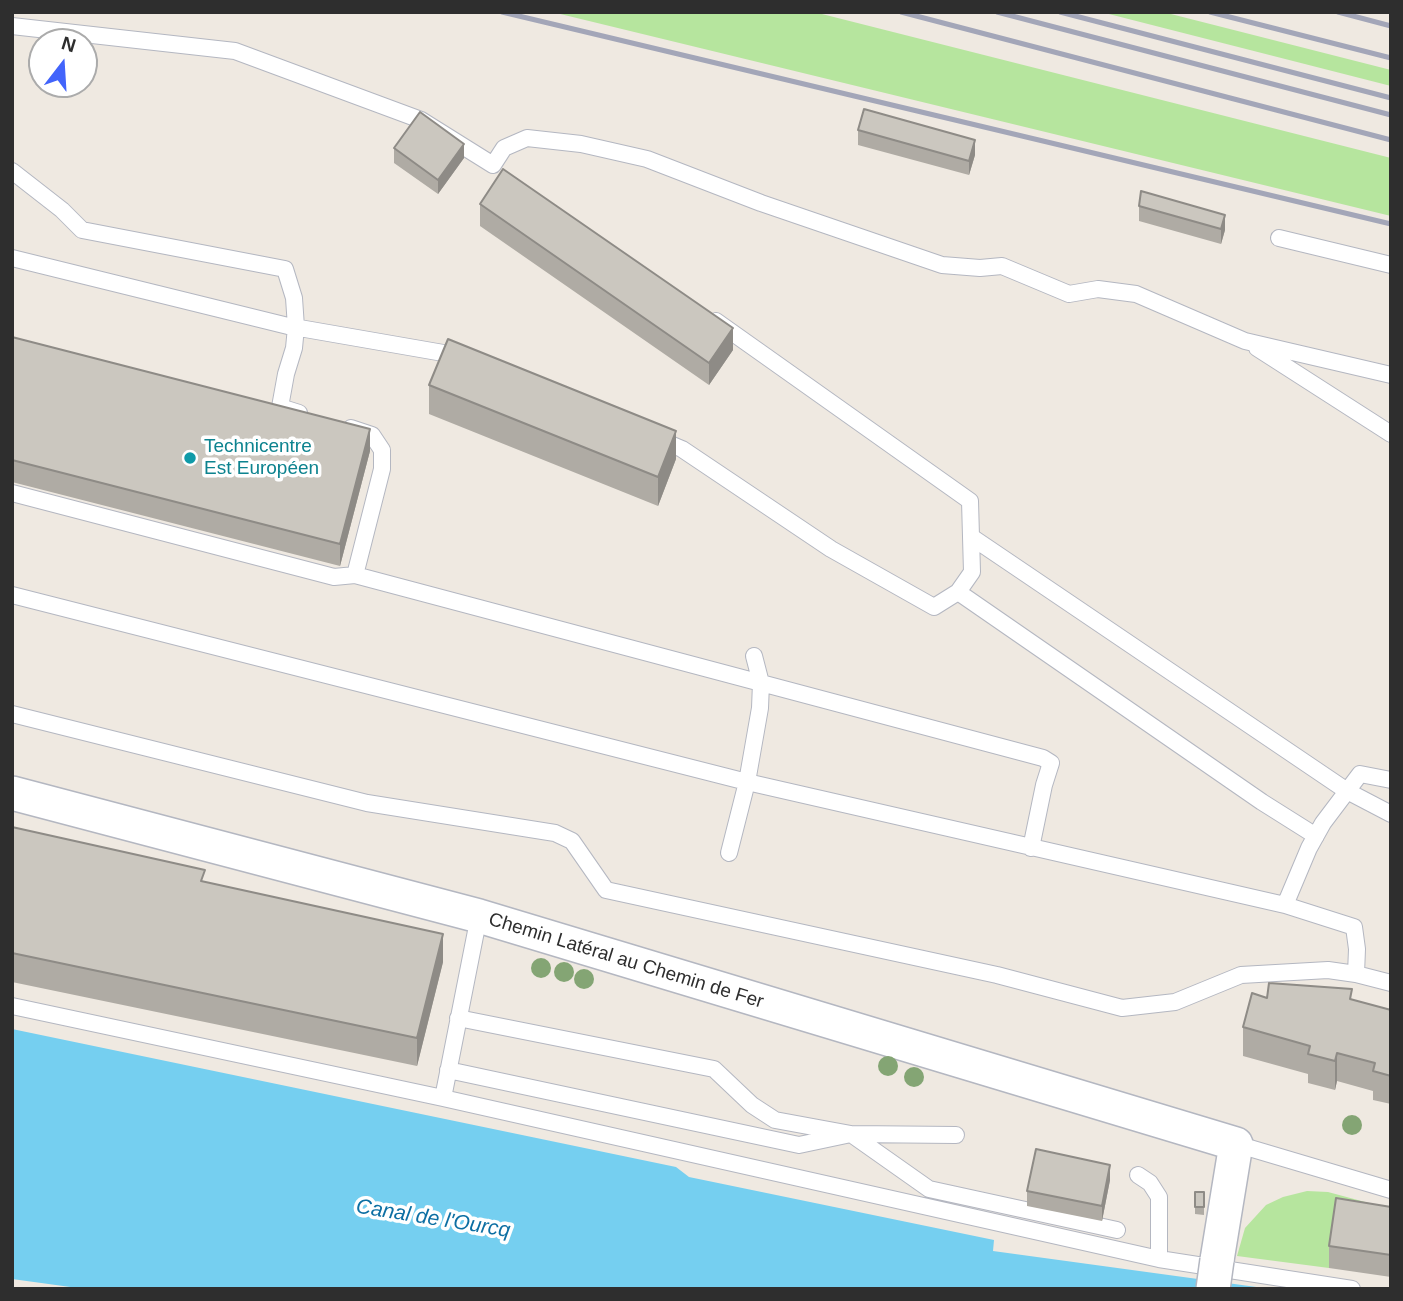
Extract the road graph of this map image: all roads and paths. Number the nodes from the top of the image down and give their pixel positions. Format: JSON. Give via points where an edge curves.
{"nodes":[{"id":1,"x":12,"y":26,"type":"edge"},
{"id":2,"x":12,"y":171,"type":"edge"},
{"id":3,"x":1279,"y":238,"type":"dead end"},
{"id":4,"x":12,"y":258,"type":"edge"},
{"id":5,"x":1391,"y":265,"type":"edge"},
{"id":6,"x":698,"y":309,"type":"edge"},
{"id":7,"x":296,"y":327,"type":"junction"},
{"id":8,"x":1245,"y":341,"type":"junction"},
{"id":9,"x":475,"y":365,"type":"edge"},
{"id":10,"x":1391,"y":375,"type":"edge"},
{"id":11,"x":643,"y":433,"type":"edge"},
{"id":12,"x":1391,"y":434,"type":"edge"},
{"id":13,"x":12,"y":494,"type":"edge"},
{"id":14,"x":973,"y":538,"type":"junction"},
{"id":15,"x":355,"y":575,"type":"junction"},
{"id":16,"x":958,"y":592,"type":"junction"},
{"id":17,"x":12,"y":595,"type":"edge"},
{"id":18,"x":754,"y":656,"type":"dead end"},
{"id":19,"x":761,"y":683,"type":"junction"},
{"id":20,"x":12,"y":714,"type":"edge"},
{"id":21,"x":1391,"y":780,"type":"edge"},
{"id":22,"x":747,"y":782,"type":"junction"},
{"id":23,"x":1347,"y":791,"type":"junction"},
{"id":24,"x":12,"y":793,"type":"edge"},
{"id":25,"x":1391,"y":814,"type":"edge"},
{"id":26,"x":1316,"y":836,"type":"junction"},
{"id":27,"x":1031,"y":848,"type":"junction"},
{"id":28,"x":729,"y":853,"type":"dead end"},
{"id":29,"x":1285,"y":905,"type":"junction"},
{"id":30,"x":479,"y":916,"type":"junction"},
{"id":31,"x":1356,"y":974,"type":"junction"},
{"id":32,"x":1391,"y":983,"type":"edge"},
{"id":33,"x":12,"y":1006,"type":"edge"},
{"id":34,"x":458,"y":1018,"type":"junction"},
{"id":35,"x":448,"y":1070,"type":"junction"},
{"id":36,"x":443,"y":1098,"type":"junction"},
{"id":37,"x":851,"y":1134,"type":"junction"},
{"id":38,"x":957,"y":1135,"type":"dead end"},
{"id":39,"x":1236,"y":1144,"type":"junction"},
{"id":40,"x":1138,"y":1175,"type":"dead end"},
{"id":41,"x":1391,"y":1190,"type":"edge"},
{"id":42,"x":1117,"y":1230,"type":"dead end"},
{"id":43,"x":1158,"y":1259,"type":"junction"},
{"id":44,"x":1215,"y":1274,"type":"edge"},
{"id":45,"x":1352,"y":1289,"type":"edge"}],
"edges":[{"from":1,"to":8,"type":"lane","via":[[235,51],[421,120],[499,169],[504,149],[527,138],[648,159],[942,265],[1002,266],[1069,294],[1098,289],[1136,294]]},
{"from":2,"to":7,"type":"lane","via":[[82,230],[285,269]]},
{"from":3,"to":5,"type":"lane"},
{"from":4,"to":7,"type":"lane"},
{"from":6,"to":14,"type":"lane","via":[[970,501]]},
{"from":7,"to":9,"type":"lane","via":[[449,354]]},
{"from":7,"to":15,"type":"lane","via":[[280,407],[372,435],[382,450],[382,469]]},
{"from":8,"to":10,"type":"lane"},
{"from":8,"to":12,"type":"lane"},
{"from":11,"to":16,"type":"lane","via":[[682,449],[831,549],[934,607]]},
{"from":13,"to":15,"type":"lane","via":[[334,577]]},
{"from":14,"to":16,"type":"lane","via":[[972,572]]},
{"from":14,"to":23,"type":"lane"},
{"from":15,"to":19,"type":"lane"},
{"from":16,"to":26,"type":"lane"},
{"from":17,"to":22,"type":"lane"},
{"from":18,"to":19,"type":"lane"},
{"from":19,"to":22,"type":"lane"},
{"from":19,"to":27,"type":"lane","via":[[1043,758],[1051,763]]},
{"from":20,"to":31,"type":"lane","via":[[367,803],[555,833],[572,841],[606,890],[997,975],[1122,1008],[1175,1002],[1241,975]]},
{"from":21,"to":23,"type":"lane","via":[[1360,775]]},
{"from":22,"to":27,"type":"lane"},
{"from":22,"to":28,"type":"lane"},
{"from":23,"to":25,"type":"lane"},
{"from":23,"to":26,"type":"lane"},
{"from":24,"to":30,"type":"street","name":"Chemin Latéral au Chemin de Fer"},
{"from":26,"to":29,"type":"lane"},
{"from":27,"to":29,"type":"lane"},
{"from":29,"to":31,"type":"lane","via":[[1354,927]]},
{"from":30,"to":34,"type":"lane"},
{"from":30,"to":39,"type":"street","name":"Chemin Latéral au Chemin de Fer"},
{"from":31,"to":32,"type":"lane"},
{"from":33,"to":36,"type":"lane"},
{"from":34,"to":35,"type":"lane"},
{"from":34,"to":37,"type":"lane","via":[[714,1069],[775,1120]]},
{"from":35,"to":36,"type":"lane"},
{"from":35,"to":37,"type":"lane","via":[[799,1145]]},
{"from":36,"to":43,"type":"lane"},
{"from":37,"to":38,"type":"lane"},
{"from":37,"to":42,"type":"lane","via":[[929,1189]]},
{"from":39,"to":41,"type":"lane"},
{"from":39,"to":44,"type":"street"},
{"from":40,"to":43,"type":"lane","via":[[1158,1197]]},
{"from":43,"to":45,"type":"lane"}]}
